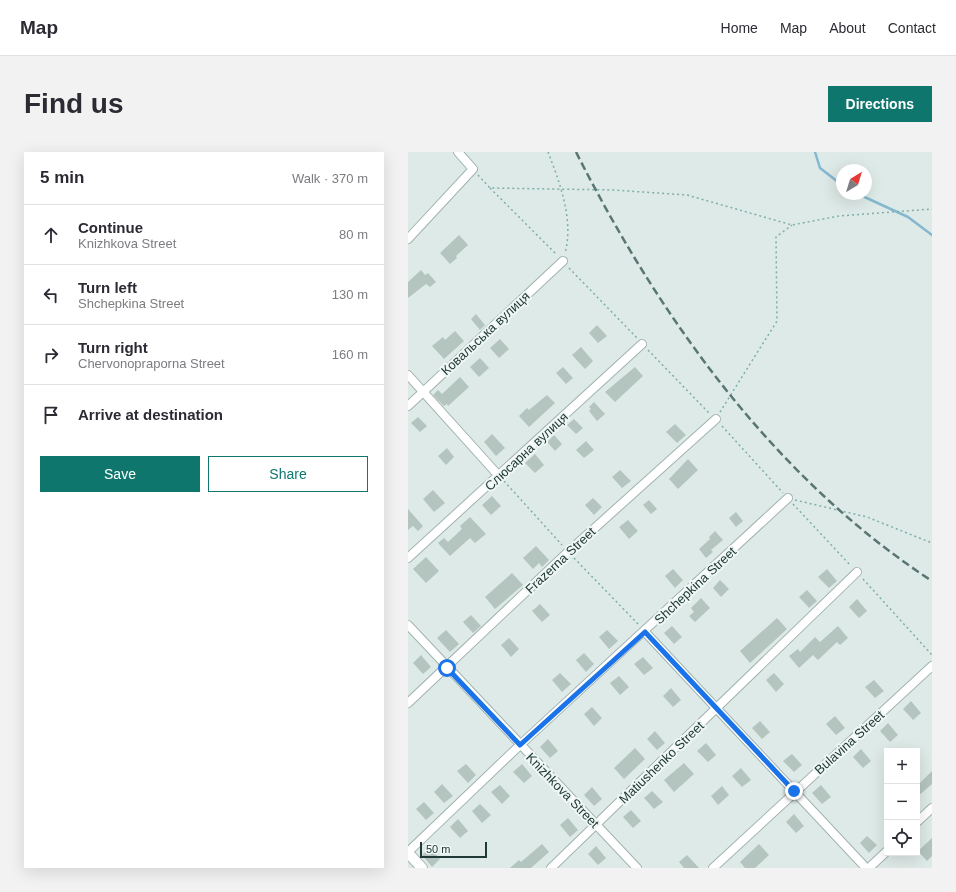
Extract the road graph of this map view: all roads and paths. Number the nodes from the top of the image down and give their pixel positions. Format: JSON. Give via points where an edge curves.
{"nodes":[{"id":1,"x":458,"y":152,"type":"edge"},
{"id":2,"x":548,"y":152,"type":"edge"},
{"id":3,"x":473,"y":169,"type":"junction"},
{"id":4,"x":563,"y":189,"type":"junction"},
{"id":5,"x":932,"y":209,"type":"edge"},
{"id":6,"x":792,"y":225,"type":"junction"},
{"id":7,"x":408,"y":239,"type":"edge"},
{"id":8,"x":563,"y":261,"type":"joint"},
{"id":9,"x":642,"y":344,"type":"dead end"},
{"id":10,"x":408,"y":374,"type":"edge"},
{"id":11,"x":424,"y":391,"type":"junction"},
{"id":12,"x":408,"y":406,"type":"edge"},
{"id":13,"x":716,"y":419,"type":"joint"},
{"id":14,"x":499,"y":476,"type":"junction"},
{"id":15,"x":788,"y":498,"type":"joint"},
{"id":16,"x":932,"y":543,"type":"edge"},
{"id":17,"x":408,"y":558,"type":"edge"},
{"id":18,"x":857,"y":572,"type":"dead end"},
{"id":19,"x":408,"y":625,"type":"edge"},
{"id":20,"x":645,"y":632,"type":"junction"},
{"id":21,"x":932,"y":666,"type":"edge"},
{"id":22,"x":447,"y":668,"type":"junction"},
{"id":23,"x":408,"y":703,"type":"edge"},
{"id":24,"x":718,"y":709,"type":"junction"},
{"id":25,"x":520,"y":745,"type":"junction"},
{"id":26,"x":794,"y":791,"type":"junction"},
{"id":27,"x":932,"y":808,"type":"edge"},
{"id":28,"x":919,"y":820,"type":"edge"},
{"id":29,"x":596,"y":825,"type":"junction"},
{"id":30,"x":408,"y":853,"type":"edge"},
{"id":31,"x":884,"y":854,"type":"edge"},
{"id":32,"x":422,"y":868,"type":"edge"},
{"id":33,"x":551,"y":868,"type":"edge"},
{"id":34,"x":637,"y":868,"type":"edge"},
{"id":35,"x":713,"y":868,"type":"edge"},
{"id":36,"x":866,"y":868,"type":"edge"},
{"id":37,"x":869,"y":868,"type":"edge"}],
"edges":[{"from":1,"to":3,"type":"street"},
{"from":2,"to":4,"type":"path"},
{"from":3,"to":4,"type":"path","via":[[490,188]]},
{"from":3,"to":7,"type":"street"},
{"from":4,"to":6,"type":"path","via":[[687,194]]},
{"from":4,"to":8,"type":"path","via":[[568,241]]},
{"from":5,"to":6,"type":"path","via":[[839,216]]},
{"from":6,"to":13,"type":"path","via":[[776,237],[777,321]]},
{"from":8,"to":11,"type":"street","name":"Ковальська вулиця"},
{"from":9,"to":14,"type":"street","name":"Слюсарна вулиця"},
{"from":10,"to":11,"type":"street"},
{"from":11,"to":12,"type":"street","name":"Ковальська вулиця"},
{"from":11,"to":14,"type":"street"},
{"from":13,"to":22,"type":"street","name":"Frazerna Street","via":[[568,552]]},
{"from":14,"to":17,"type":"street","name":"Слюсарна вулиця"},
{"from":15,"to":16,"type":"path","via":[[867,517]]},
{"from":15,"to":20,"type":"street","name":"Shchepkina Street"},
{"from":18,"to":24,"type":"street","name":"Matiushenko Street"},
{"from":19,"to":22,"type":"street","name":"Knizhkova Street"},
{"from":20,"to":24,"type":"street"},
{"from":20,"to":25,"type":"street","name":"Shchepkina Street"},
{"from":21,"to":26,"type":"street","name":"Bulavina Street"},
{"from":22,"to":23,"type":"street","name":"Frazerna Street"},
{"from":22,"to":25,"type":"street","name":"Knizhkova Street"},
{"from":24,"to":26,"type":"street"},
{"from":24,"to":29,"type":"street","name":"Matiushenko Street"},
{"from":25,"to":29,"type":"street","name":"Knizhkova Street"},
{"from":25,"to":30,"type":"street","name":"Shchepkina Street"},
{"from":26,"to":35,"type":"street","name":"Bulavina Street"},
{"from":26,"to":36,"type":"street"},
{"from":27,"to":28,"type":"street"},
{"from":29,"to":33,"type":"street","name":"Matiushenko Street"},
{"from":29,"to":34,"type":"street","name":"Knizhkova Street"},
{"from":30,"to":32,"type":"street"},
{"from":31,"to":37,"type":"street"}]}
